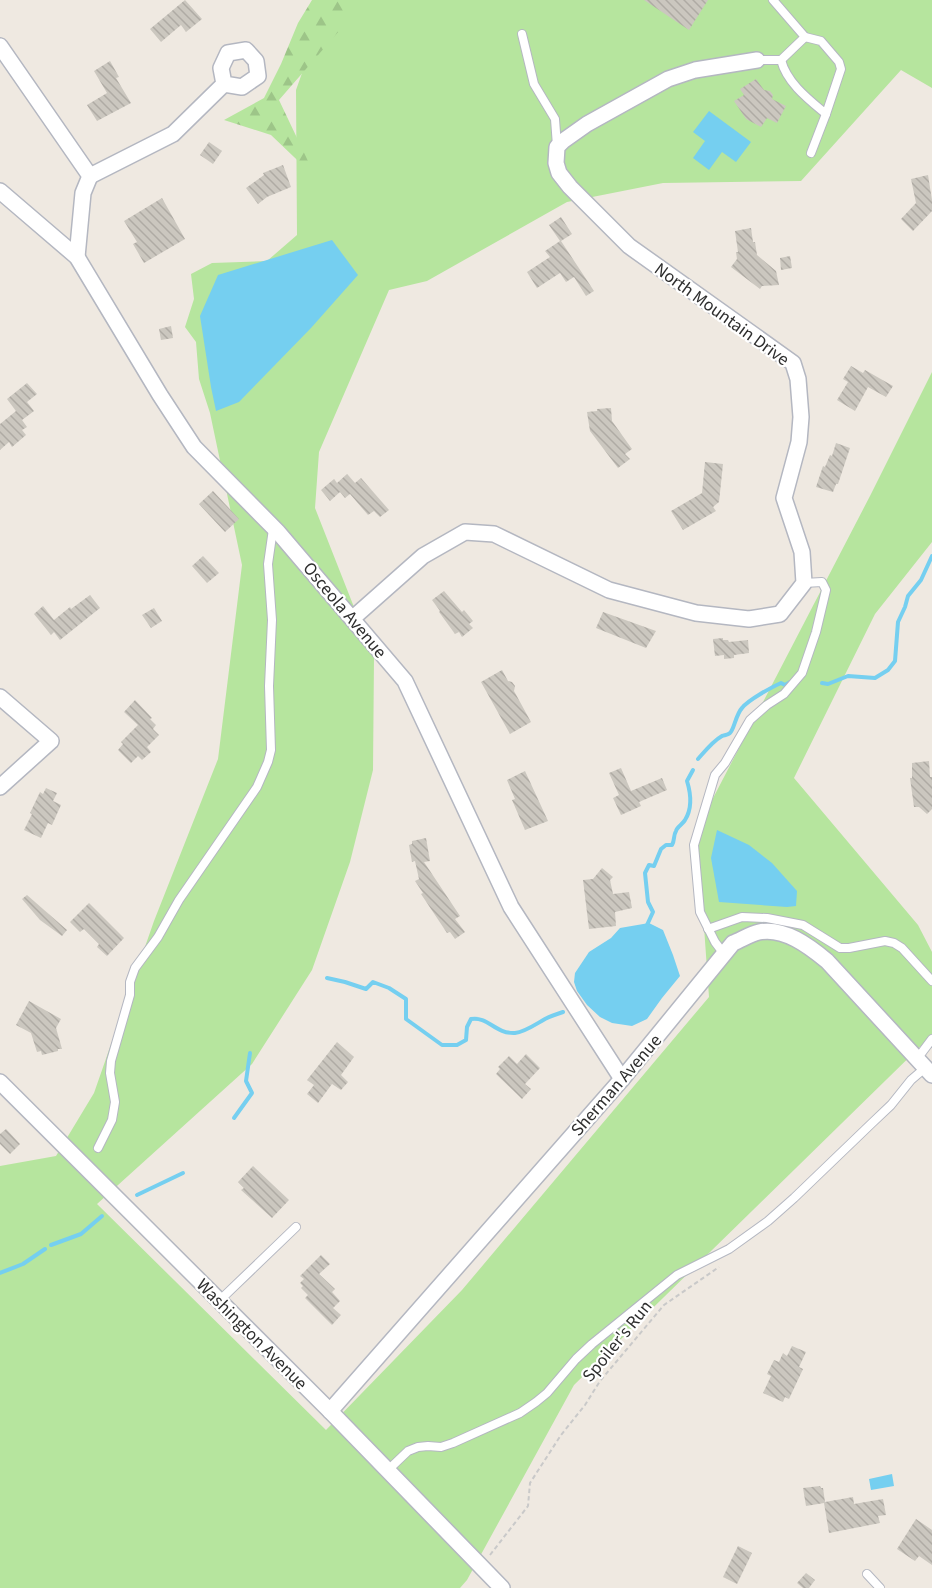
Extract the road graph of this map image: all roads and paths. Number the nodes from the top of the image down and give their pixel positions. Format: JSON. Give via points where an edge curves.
{"nodes":[{"id":1,"x":773,"y":0,"type":"edge"},
{"id":2,"x":522,"y":34,"type":"dead end"},
{"id":3,"x":805,"y":37,"type":"junction"},
{"id":4,"x":0,"y":46,"type":"edge"},
{"id":5,"x":757,"y":60,"type":"joint"},
{"id":6,"x":781,"y":60,"type":"junction"},
{"id":7,"x":224,"y":84,"type":"dead end"},
{"id":8,"x":826,"y":114,"type":"junction"},
{"id":9,"x":557,"y":147,"type":"junction"},
{"id":10,"x":810,"y":153,"type":"dead end"},
{"id":11,"x":90,"y":176,"type":"junction"},
{"id":12,"x":0,"y":191,"type":"edge"},
{"id":13,"x":77,"y":257,"type":"junction"},
{"id":14,"x":273,"y":527,"type":"junction"},
{"id":15,"x":804,"y":583,"type":"junction"},
{"id":16,"x":353,"y":618,"type":"junction"},
{"id":17,"x":0,"y":697,"type":"edge"},
{"id":18,"x":0,"y":787,"type":"edge"},
{"id":19,"x":708,"y":929,"type":"junction"},
{"id":20,"x":724,"y":954,"type":"junction"},
{"id":21,"x":932,"y":981,"type":"edge"},
{"id":22,"x":932,"y":1039,"type":"edge"},
{"id":23,"x":926,"y":1066,"type":"edge"},
{"id":24,"x":622,"y":1079,"type":"junction"},
{"id":25,"x":0,"y":1082,"type":"edge"},
{"id":26,"x":98,"y":1148,"type":"dead end"},
{"id":27,"x":296,"y":1227,"type":"dead end"},
{"id":28,"x":720,"y":1266,"type":"dead end"},
{"id":29,"x":219,"y":1301,"type":"junction"},
{"id":30,"x":330,"y":1411,"type":"junction"},
{"id":31,"x":387,"y":1471,"type":"junction"},
{"id":32,"x":483,"y":1568,"type":"junction"},
{"id":33,"x":867,"y":1574,"type":"dead end"},
{"id":34,"x":494,"y":1585,"type":"edge"},
{"id":35,"x":880,"y":1588,"type":"edge"}],
"edges":[{"from":1,"to":3,"type":"lane"},
{"from":2,"to":9,"type":"lane","via":[[534,84],[555,119]]},
{"from":3,"to":6,"type":"lane"},
{"from":3,"to":8,"type":"lane","via":[[821,41],[841,69]]},
{"from":4,"to":11,"type":"street"},
{"from":5,"to":6,"type":"lane"},
{"from":5,"to":9,"type":"street","via":[[668,79],[587,124]]},
{"from":6,"to":8,"type":"lane","via":[[784,72]]},
{"from":7,"to":11,"type":"street","via":[[173,134]]},
{"from":8,"to":10,"type":"lane"},
{"from":9,"to":15,"type":"street","name":"North Mountain Drive","via":[[555,163],[559,173],[629,246],[793,363],[801,417],[799,442],[784,498],[802,552]]},
{"from":11,"to":13,"type":"street","via":[[83,193]]},
{"from":12,"to":13,"type":"street","name":"Osceola Avenue"},
{"from":13,"to":14,"type":"street","name":"Osceola Avenue","via":[[194,447]]},
{"from":14,"to":16,"type":"street","name":"Osceola Avenue"},
{"from":14,"to":26,"type":"lane","via":[[268,564],[272,620],[268,762],[257,787],[135,968],[111,1061],[115,1102],[112,1120]]},
{"from":15,"to":16,"type":"street","via":[[780,614],[749,619],[696,613],[609,590],[494,534],[465,532],[423,556]]},
{"from":15,"to":19,"type":"lane","via":[[822,582],[826,590],[802,673],[784,694],[750,720],[715,775],[694,845],[700,912]]},
{"from":16,"to":24,"type":"street","name":"Osceola Avenue","via":[[405,681],[511,907]]},
{"from":17,"to":18,"type":"street","via":[[51,741]]},
{"from":19,"to":20,"type":"lane"},
{"from":19,"to":21,"type":"lane","via":[[742,916],[803,925],[840,948],[885,940],[902,948]]},
{"from":20,"to":23,"type":"street","name":"Sherman Avenue","via":[[732,943],[759,932],[777,931],[799,941],[827,961]]},
{"from":20,"to":24,"type":"street","name":"Sherman Avenue"},
{"from":22,"to":23,"type":"lane"},
{"from":23,"to":31,"type":"lane","via":[[879,1117],[768,1221],[729,1249],[677,1275],[592,1344],[536,1402],[453,1443],[408,1451]]},
{"from":24,"to":30,"type":"street","name":"Sherman Avenue"},
{"from":25,"to":29,"type":"street","name":"Washington Avenue"},
{"from":27,"to":29,"type":"lane"},
{"from":28,"to":32,"type":"path","name":"Spoiler's Run","via":[[664,1305],[600,1381],[530,1483],[528,1506]]},
{"from":29,"to":30,"type":"street","name":"Washington Avenue"},
{"from":30,"to":31,"type":"street","name":"Washington Avenue"},
{"from":31,"to":32,"type":"street","name":"Washington Avenue"},
{"from":32,"to":34,"type":"street","name":"Washington Avenue"},
{"from":33,"to":35,"type":"lane"}]}
